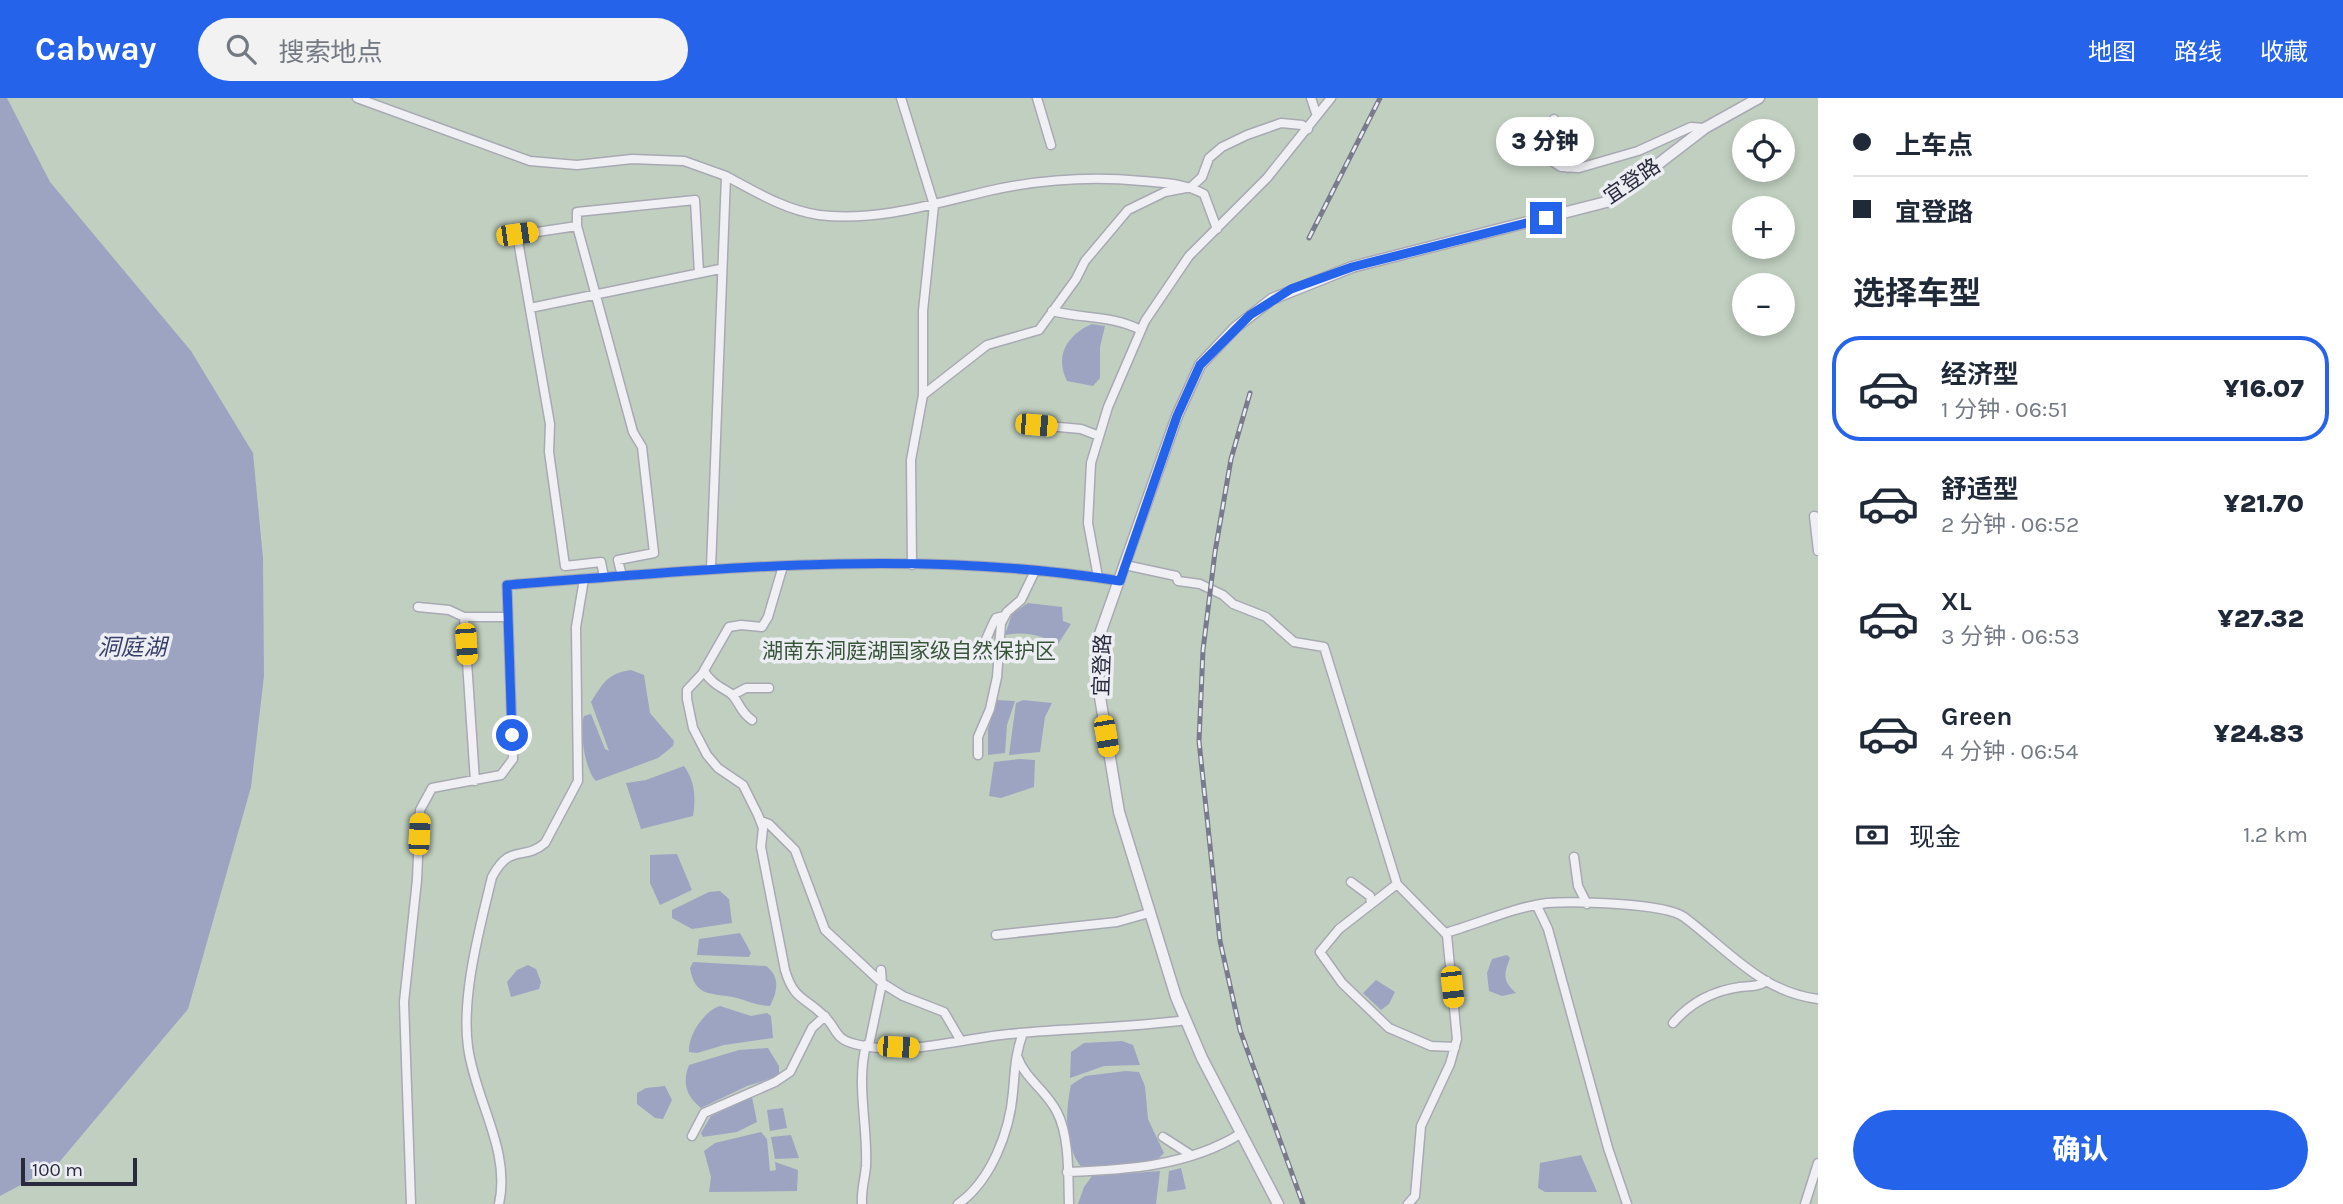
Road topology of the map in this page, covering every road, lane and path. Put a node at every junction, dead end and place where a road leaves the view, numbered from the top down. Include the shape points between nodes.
1 (357, 98) edge
2 (901, 98) edge
3 (1037, 98) edge
4 (1311, 98) edge
5 (1331, 98) edge
6 (1759, 98) edge
7 (1316, 113) dead end
8 (1555, 120) dead end
9 (1705, 128) junction
10 (1308, 129) junction
11 (1515, 133) dead end
12 (1051, 145) dead end
13 (1568, 168) junction
14 (726, 176) junction
15 (1191, 187) junction
16 (934, 205) junction
17 (577, 226) junction
18 (1217, 229) junction
19 (720, 269) junction
20 (699, 273) junction
21 (597, 295) junction
22 (530, 308) junction
23 (1052, 311) junction
24 (1141, 330) junction
25 (923, 395) junction
26 (1036, 425) dead end
27 (1099, 436) junction
28 (1818, 517) edge
29 (1818, 551) edge
30 (618, 561) junction
31 (601, 562) junction
32 (912, 565) junction
33 (1125, 565) junction
34 (783, 566) junction
35 (710, 568) junction
36 (1035, 571) junction
37 (622, 576) junction
38 (604, 577) junction
39 (1098, 577) junction
40 (584, 579) junction
41 (1120, 581) junction
42 (418, 607) dead end
43 (1004, 616) junction
44 (464, 617) junction
45 (508, 617) junction
46 (959, 654) dead end
47 (704, 671) junction
48 (769, 688) dead end
49 (733, 695) junction
50 (752, 720) dead end
51 (978, 755) dead end
52 (475, 781) junction
53 (761, 821) junction
54 (1574, 857) dead end
55 (1351, 881) dead end
56 (1397, 884) junction
57 (1371, 904) junction
58 (1587, 904) junction
59 (1537, 906) junction
60 (1149, 913) junction
61 (1445, 933) junction
62 (996, 935) dead end
63 (881, 970) dead end
64 (1767, 981) junction
65 (883, 983) junction
66 (1818, 999) edge
67 (825, 1016) junction
68 (1186, 1020) junction
69 (1673, 1023) dead end
70 (1023, 1033) junction
71 (961, 1041) junction
72 (867, 1045) junction
73 (1455, 1047) junction
74 (1016, 1053) junction
75 (1240, 1134) junction
76 (692, 1136) dead end
77 (1163, 1137) dead end
78 (1191, 1154) junction
79 (1818, 1163) edge
80 (1067, 1172) junction
81 (411, 1204) edge
82 (499, 1204) edge
83 (862, 1204) edge
84 (958, 1204) edge
85 (1069, 1204) edge
86 (1278, 1204) edge
87 (1408, 1204) edge
88 (1627, 1204) edge
89 (1805, 1204) edge

1 - 14 street via 530,161 577,165 632,159 684,161
2 - 16 street
3 - 12 street
4 - 7 street
5 - 10 street
6 - 9 street, 宜登路
8 - 13 street
9 - 13 street via 1691,127 1607,162
9 - 33 street, 宜登路 via 1610,201 1352,267 1291,289 1261,306 1200,365 1177,416
10 - 15 street via 1281,123 1222,147 1209,158 1202,177
10 - 18 street
11 - 13 street via 1544,158
14 - 16 street via 781,205 818,215
14 - 19 street
15 - 16 street via 1116,178 1052,181
15 - 18 street via 1204,194
15 - 23 street via 1165,192 1128,210 1085,261
16 - 25 street via 923,311
17 - 20 street via 577,212 695,200
17 - 21 street
17 - 22 street via 517,234
18 - 24 street via 1189,257
19 - 20 street
19 - 35 street
20 - 21 street
21 - 22 street
21 - 30 street via 633,432 642,447 654,553
22 - 31 street via 550,424 549,452 565,566
23 - 24 street via 1111,317
23 - 25 street via 1039,330 987,345
24 - 27 street
25 - 32 street via 911,460
26 - 27 street via 1081,429
27 - 39 street via 1091,463 1088,523
28 - 29 street via 1814,516
30 - 31 street
30 - 37 street
31 - 38 street
32 - 34 street
32 - 36 street
33 - 41 street, 宜登路
33 - 56 street via 1200,583 1233,604 1266,617 1294,642 1324,647
34 - 35 street
34 - 47 street via 762,627 729,627
35 - 37 street
36 - 39 street
36 - 43 street via 1021,600
37 - 38 street
38 - 40 street
39 - 41 street
40 - 45 street via 507,585
40 - 82 street via 576,627 578,781 545,843 536,851 507,855 499,863 472,973 467,1043 503,1169
41 - 60 street, 宜登路 via 1100,634 1098,685 1119,812
42 - 44 street via 449,610
43 - 46 street via 996,618 987,643 978,651
43 - 51 street via 997,677 978,737
44 - 45 street
44 - 52 street
45 - 52 street via 513,759 501,775
47 - 49 street via 720,689
47 - 53 street via 687,690 694,728 713,762 743,785
48 - 49 street via 746,688
49 - 50 street via 740,712
52 - 81 street via 432,788 420,810 404,1002
53 - 65 street via 795,850 825,930
53 - 67 street via 761,847 790,986 799,999
54 - 58 street via 1578,886
55 - 57 street via 1370,896
56 - 57 street
56 - 61 street
57 - 73 street via 1339,929 1320,952 1342,983 1389,1028 1431,1046
58 - 59 street
58 - 64 street via 1649,907 1682,915 1738,963
59 - 61 street
59 - 88 street via 1548,929
60 - 62 street via 1117,922
60 - 68 street, 宜登路
61 - 73 street
63 - 65 street
64 - 66 street via 1778,990
64 - 69 street via 1696,1000
65 - 71 street via 944,1012
65 - 72 street
67 - 72 street via 839,1037
67 - 76 street via 812,1028 790,1072 704,1113
68 - 70 street
68 - 75 street, 宜登路
70 - 71 street
70 - 74 street
71 - 72 street via 913,1048
72 - 83 street via 861,1083 866,1168
73 - 87 street via 1421,1126 1415,1196
74 - 80 street via 1023,1074 1040,1086 1059,1114
74 - 84 street via 1004,1135 983,1180
75 - 78 street via 1220,1147
75 - 86 street, 宜登路
77 - 78 street
78 - 80 street via 1124,1170
79 - 89 street
80 - 85 street

